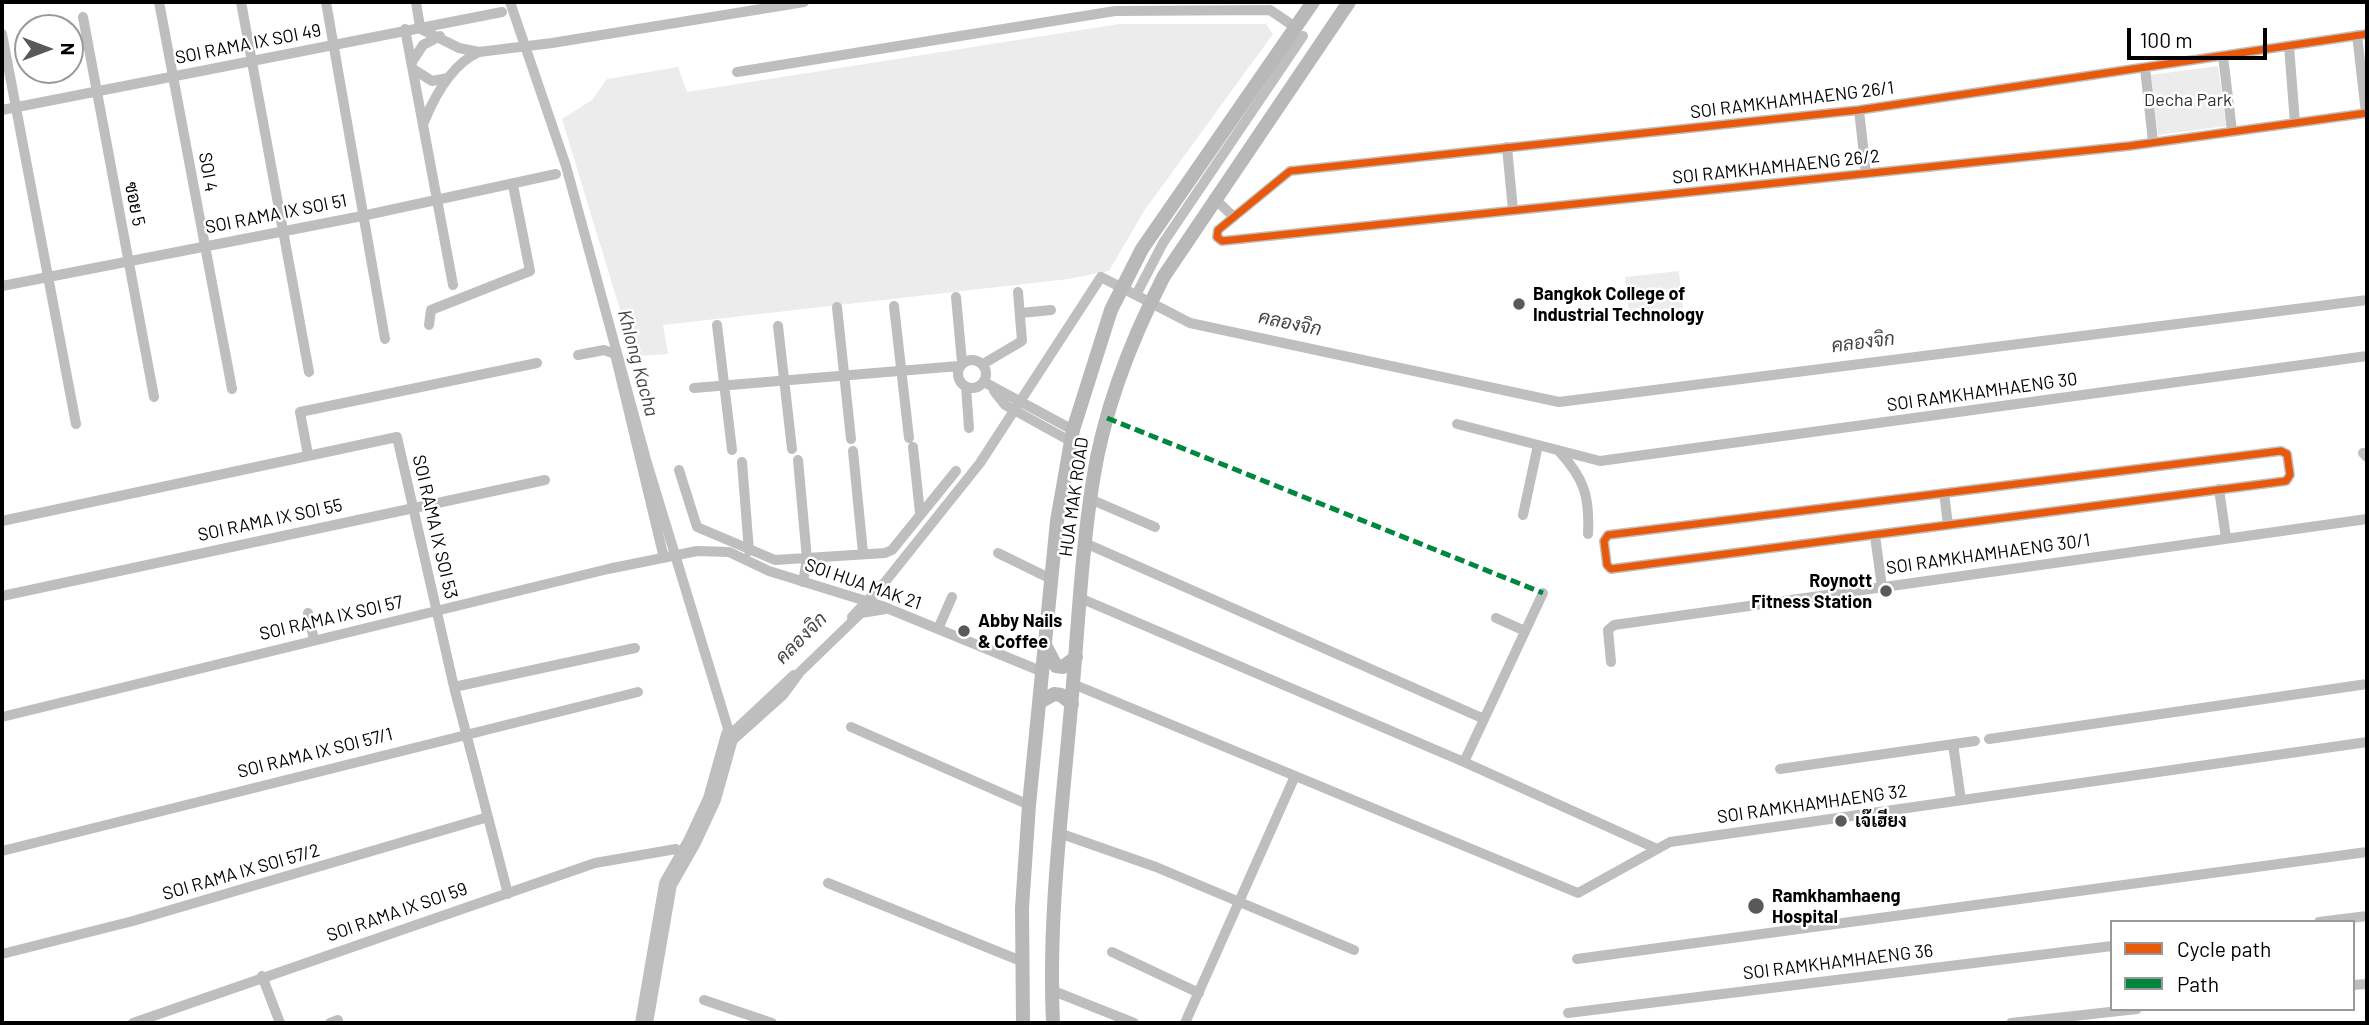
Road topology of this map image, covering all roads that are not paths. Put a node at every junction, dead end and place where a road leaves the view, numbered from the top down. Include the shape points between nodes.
1 (159, 2) edge
2 (241, 2) edge
3 (326, 2) edge
4 (416, 2) edge
5 (804, 2) edge
6 (1313, 2) edge
7 (1349, 2) edge
8 (502, 12) dead end
9 (84, 23) edge
10 (1295, 27) junction
11 (413, 28) junction
12 (2, 34) edge
13 (2362, 35) edge
14 (440, 36) junction
15 (332, 45) junction
16 (2289, 46) junction
17 (479, 52) junction
18 (2223, 56) junction
19 (252, 61) junction
20 (413, 66) junction
21 (2145, 68) junction
22 (737, 72) dead end
23 (174, 76) junction
24 (448, 78) junction
25 (96, 91) junction
26 (16, 107) junction
27 (2, 110) edge
28 (1859, 110) junction
29 (2367, 113) edge
30 (424, 122) junction
31 (2295, 123) junction
32 (2232, 131) junction
33 (2153, 142) junction
34 (1507, 147) junction
35 (1866, 173) junction
36 (556, 174) dead end
37 (513, 185) junction
38 (1214, 198) junction
39 (438, 200) junction
40 (1513, 210) junction
41 (362, 216) junction
42 (1234, 217) junction
43 (283, 231) junction
44 (204, 246) junction
45 (128, 261) junction
46 (49, 277) junction
47 (453, 285) dead end
48 (2, 286) edge
49 (1018, 292) dead end
50 (956, 297) dead end
51 (894, 306) dead end
52 (837, 307) dead end
53 (1051, 310) dead end
54 (1021, 313) junction
55 (429, 325) dead end
56 (718, 325) dead end
57 (778, 326) dead end
58 (384, 339) dead end
59 (578, 355) dead end
60 (2367, 356) edge
61 (537, 363) dead end
62 (961, 364) junction
63 (983, 364) junction
64 (902, 370) junction
65 (309, 372) dead end
66 (844, 375) junction
67 (785, 379) junction
68 (988, 385) junction
69 (724, 386) junction
70 (966, 387) junction
71 (694, 388) dead end
72 (232, 389) dead end
73 (154, 397) dead end
74 (76, 424) dead end
75 (1457, 424) dead end
76 (969, 428) dead end
77 (1071, 436) junction
78 (851, 439) dead end
79 (1538, 445) junction
80 (792, 449) dead end
81 (732, 450) dead end
82 (1558, 450) junction
83 (853, 452) dead end
84 (308, 455) junction
85 (798, 460) dead end
86 (741, 462) dead end
87 (680, 470) dead end
88 (956, 471) dead end
89 (545, 480) dead end
90 (2219, 489) junction
91 (1944, 493) junction
92 (1090, 499) junction
93 (410, 507) junction
94 (920, 513) junction
95 (1523, 515) dead end
96 (2367, 519) edge
97 (2, 521) edge
98 (1948, 525) junction
99 (1155, 527) dead end
100 (1588, 534) dead end
101 (1875, 537) junction
102 (2226, 538) junction
103 (1086, 542) junction
104 (749, 551) junction
105 (998, 553) dead end
106 (863, 554) junction
107 (666, 558) junction
108 (807, 559) junction
109 (1051, 579) junction
110 (803, 582) junction
111 (1882, 587) junction
112 (1543, 593) dead end
113 (2, 596) edge
114 (952, 597) dead end
115 (1080, 598) junction
116 (885, 607) junction
117 (436, 611) junction
118 (308, 613) dead end
119 (1496, 618) dead end
120 (938, 629) junction
121 (1525, 631) junction
122 (314, 640) junction
123 (1046, 647) junction
124 (635, 648) dead end
125 (1076, 657) junction
126 (1611, 662) dead end
127 (1043, 672) junction
128 (1073, 684) junction
129 (2367, 684) edge
130 (454, 687) junction
131 (638, 692) dead end
132 (1040, 702) junction
133 (1072, 704) junction
134 (2, 717) edge
135 (1482, 718) junction
136 (852, 727) dead end
137 (466, 733) junction
138 (735, 738) dead end
139 (1989, 739) dead end
140 (1975, 741) dead end
141 (2367, 742) edge
142 (1954, 744) junction
143 (1464, 762) junction
144 (1780, 769) dead end
145 (1294, 776) junction
146 (1961, 800) junction
147 (1030, 805) junction
148 (488, 817) junction
149 (1059, 833) junction
150 (1655, 848) junction
151 (676, 849) dead end
152 (2, 850) edge
153 (2367, 852) edge
154 (828, 883) dead end
155 (508, 894) junction
156 (1239, 902) junction
157 (2367, 916) edge
158 (2335, 920) edge
159 (2110, 946) edge
160 (1354, 950) dead end
161 (1112, 953) dead end
162 (2, 954) edge
163 (1577, 959) dead end
164 (1021, 961) junction
165 (262, 976) junction
166 (1051, 990) junction
167 (1199, 993) junction
168 (704, 1000) dead end
169 (2119, 1011) edge
170 (1568, 1013) dead end
171 (132, 1023) edge
172 (280, 1023) edge
173 (772, 1023) edge
174 (1023, 1023) edge
175 (1053, 1023) edge
176 (1134, 1023) edge
177 (1185, 1023) edge
178 (2011, 1023) edge

1 - 23 street, SOI 4
2 - 19 street
3 - 15 street
4 - 11 street
5 - 17 street
6 - 10 main road, HUA MAK ROAD
7 - 38 main road, HUA MAK ROAD
8 - 11 street, SOI RAMA IX SOI 49
9 - 25 street, ซอย 5
10 - 22 street via 1270,10 1115,11
10 - 77 main road, HUA MAK ROAD via 1163,214 1111,310
11 - 14 street
11 - 15 street, SOI RAMA IX SOI 49
11 - 20 street
12 - 26 street
13 - 16 street, SOI RAMKHAMHAENG 26/1
13 - 29 street
14 - 17 street via 458,48
14 - 20 street via 423,45
15 - 19 street, SOI RAMA IX SOI 49
15 - 41 street
16 - 18 street, SOI RAMKHAMHAENG 26/1
16 - 31 street
17 - 24 street
18 - 21 street, SOI RAMKHAMHAENG 26/1
18 - 32 street
19 - 23 street, SOI RAMA IX SOI 49
19 - 43 street
20 - 24 street via 432,80
20 - 30 street
21 - 28 street, SOI RAMKHAMHAENG 26/1
21 - 33 street
23 - 25 street, SOI RAMA IX SOI 49
23 - 44 street, SOI 4
24 - 30 street
25 - 26 street, SOI RAMA IX SOI 49
25 - 45 street, ซอย 5
26 - 27 street, SOI RAMA IX SOI 49
26 - 46 street
28 - 34 street, SOI RAMKHAMHAENG 26/1
28 - 35 street
29 - 31 street, SOI RAMKHAMHAENG 26/2
30 - 39 street
31 - 32 street, SOI RAMKHAMHAENG 26/2
32 - 33 street, SOI RAMKHAMHAENG 26/2
33 - 35 street, SOI RAMKHAMHAENG 26/2
34 - 40 street
34 - 42 street, SOI RAMKHAMHAENG 26/1 via 1290,171
35 - 40 street, SOI RAMKHAMHAENG 26/2
36 - 37 street, SOI RAMA IX SOI 51
37 - 39 street, SOI RAMA IX SOI 51
37 - 55 street via 530,271 431,310
38 - 42 street
38 - 92 main road, HUA MAK ROAD via 1140,323 1107,418
39 - 41 street, SOI RAMA IX SOI 51
39 - 47 street
40 - 42 street, SOI RAMKHAMHAENG 26/2 via 1218,240 1218,230
41 - 43 street, SOI RAMA IX SOI 51
41 - 58 street
43 - 44 street, SOI RAMA IX SOI 51
43 - 65 street
44 - 45 street, SOI RAMA IX SOI 51
44 - 72 street, SOI 4
45 - 46 street, SOI RAMA IX SOI 51
45 - 73 street, ซอย 5
46 - 48 street, SOI RAMA IX SOI 51
46 - 74 street
49 - 54 street
50 - 62 street
51 - 64 street
52 - 66 street
53 - 54 street
54 - 63 street via 1022,341
56 - 69 street
57 - 67 street
59 - 107 street via 604,350 615,354
60 - 82 street, SOI RAMKHAMHAENG 30 via 1601,461
61 - 84 street via 300,412
62 - 63 street via 975,359
62 - 64 street
62 - 70 street via 957,375
63 - 68 street
64 - 66 street
64 - 94 street
66 - 67 street
66 - 78 street
67 - 69 street
67 - 80 street
68 - 70 street
68 - 77 street
69 - 71 street
69 - 81 street
70 - 76 street
75 - 79 street
77 - 109 main road, HUA MAK ROAD
79 - 82 street
79 - 95 street
82 - 100 street via 1575,469 1590,505
83 - 106 street
84 - 93 street, SOI RAMA IX SOI 53 via 397,437
84 - 97 street, SOI RAMA IX SOI 53
85 - 108 street
86 - 104 street
87 - 104 street via 698,527
88 - 94 street
89 - 93 street, SOI RAMA IX SOI 55
90 - 91 street via 2289,479 2287,454 2281,451
90 - 98 street
90 - 102 street
91 - 98 street
91 - 101 street via 1608,535 1604,541 1611,569
92 - 99 street
92 - 103 main road, HUA MAK ROAD
93 - 113 street, SOI RAMA IX SOI 55
93 - 117 street, SOI RAMA IX SOI 53
94 - 106 street via 892,550
96 - 102 street, SOI RAMKHAMHAENG 30/1
98 - 101 street
101 - 111 street
102 - 111 street, SOI RAMKHAMHAENG 30/1
103 - 115 main road, HUA MAK ROAD
103 - 135 street
104 - 108 street via 775,561
105 - 109 street
106 - 108 street
107 - 110 street, SOI HUA MAK 21 via 697,551 729,552
107 - 117 street, SOI RAMA IX SOI 57
108 - 110 street
109 - 123 main road, HUA MAK ROAD
110 - 116 street, SOI HUA MAK 21
111 - 126 street, SOI RAMKHAMHAENG 30/1 via 1614,625 1608,630
112 - 121 street
114 - 120 street
115 - 125 main road, HUA MAK ROAD
115 - 143 street
116 - 120 street, SOI HUA MAK 21
116 - 138 street via 861,613
117 - 122 street, SOI RAMA IX SOI 57
117 - 130 street, SOI RAMA IX SOI 53
118 - 122 street
119 - 121 street
120 - 127 street, SOI HUA MAK 21
121 - 135 street
122 - 134 street, SOI RAMA IX SOI 57
123 - 125 main road via 1056,666 1063,667
123 - 127 main road, HUA MAK ROAD
124 - 130 street
125 - 128 main road, HUA MAK ROAD
127 - 132 main road, HUA MAK ROAD
128 - 133 main road, HUA MAK ROAD
128 - 145 street
129 - 139 street
130 - 137 street, SOI RAMA IX SOI 53
131 - 137 street, SOI RAMA IX SOI 57/1
132 - 133 main road via 1054,694
132 - 147 main road, HUA MAK ROAD
133 - 149 main road, HUA MAK ROAD
135 - 143 street
136 - 147 street
137 - 148 street, SOI RAMA IX SOI 53
137 - 152 street, SOI RAMA IX SOI 57/1
140 - 142 street
141 - 146 street, SOI RAMKHAMHAENG 32
142 - 144 street
142 - 146 street
143 - 150 street
145 - 150 street, SOI RAMKHAMHAENG 32 via 1578,893
145 - 156 street
146 - 150 street, SOI RAMKHAMHAENG 32 via 1670,842
147 - 164 main road, HUA MAK ROAD
148 - 155 street, SOI RAMA IX SOI 53
148 - 162 street, SOI RAMA IX SOI 57/2
149 - 156 street
149 - 166 main road, HUA MAK ROAD
151 - 155 street, SOI RAMA IX SOI 59 via 594,863
153 - 163 street
154 - 164 street
155 - 165 street, SOI RAMA IX SOI 59
156 - 160 street
156 - 167 street
157 - 158 street
159 - 170 street, SOI RAMKHAMHAENG 36
161 - 167 street
164 - 174 main road, HUA MAK ROAD
165 - 171 street, SOI RAMA IX SOI 59
165 - 172 street
166 - 175 main road, HUA MAK ROAD
166 - 176 street
167 - 177 street
168 - 173 street
169 - 178 street

